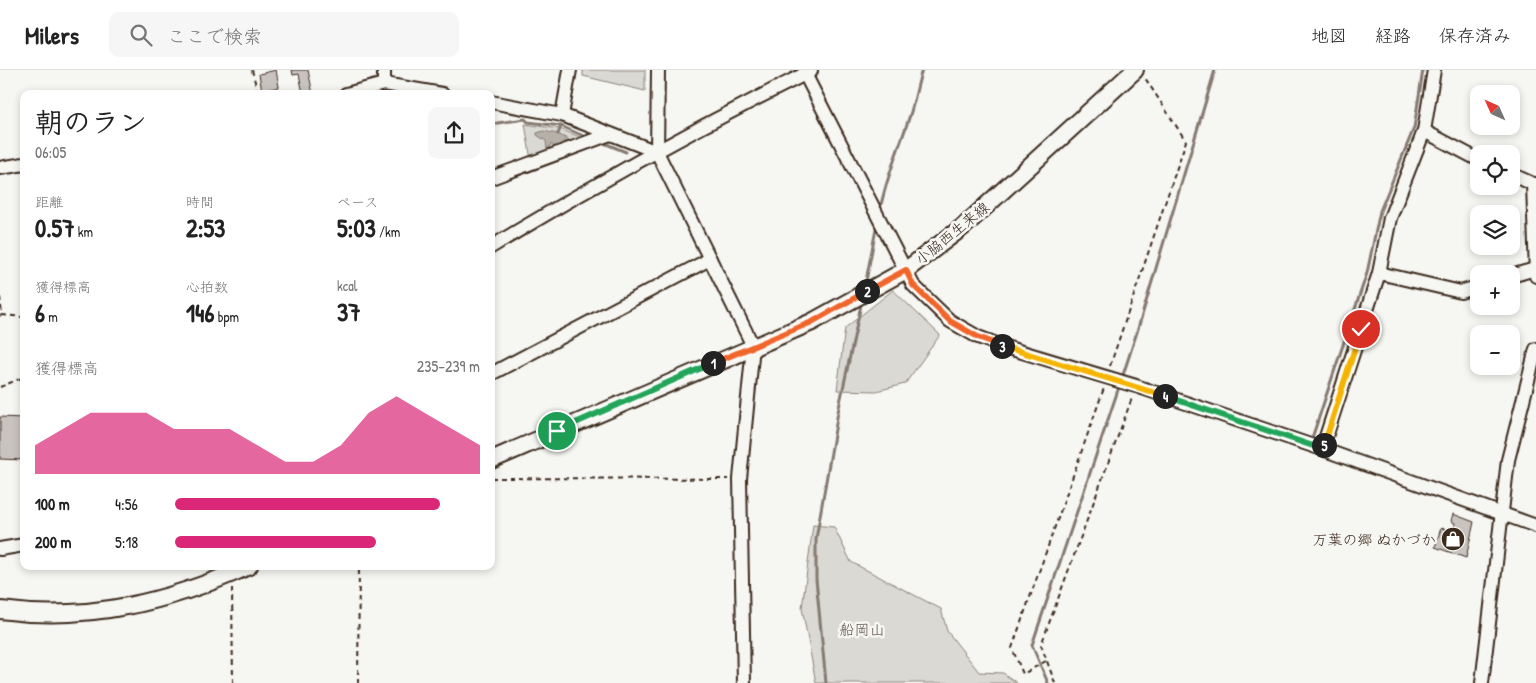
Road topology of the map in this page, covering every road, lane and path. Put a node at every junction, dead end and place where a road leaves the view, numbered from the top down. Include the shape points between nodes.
1 (252, 70) edge
2 (384, 70) edge
3 (570, 70) edge
4 (658, 70) edge
5 (1434, 70) edge
6 (807, 71) edge
7 (1138, 72) edge
8 (384, 84) junction
9 (257, 90) edge
10 (361, 90) edge
11 (419, 90) edge
12 (495, 103) edge
13 (562, 115) junction
14 (1424, 131) junction
15 (610, 134) junction
16 (656, 152) junction
17 (1470, 155) edge
18 (20, 165) edge
19 (0, 168) edge
20 (495, 177) edge
21 (1520, 178) edge
22 (1535, 184) edge
23 (495, 245) edge
24 (710, 260) junction
25 (906, 270) junction
26 (1536, 273) edge
27 (1379, 274) junction
28 (1520, 275) edge
29 (1470, 289) edge
30 (0, 297) edge
31 (1, 315) edge
32 (20, 317) edge
33 (753, 346) junction
34 (1536, 349) edge
35 (495, 372) edge
36 (1108, 373) junction
37 (20, 379) edge
38 (1136, 386) junction
39 (0, 387) edge
40 (1322, 449) junction
41 (495, 458) edge
42 (495, 478) edge
43 (740, 479) junction
44 (1501, 515) junction
45 (1536, 526) edge
46 (20, 546) edge
47 (0, 549) edge
48 (240, 570) edge
49 (359, 570) edge
50 (232, 574) junction
51 (0, 610) edge
52 (1046, 661) junction
53 (233, 683) edge
54 (358, 683) edge
55 (744, 683) edge
56 (1055, 683) edge
57 (1482, 683) edge

1 - 9 path
2 - 8 street
3 - 13 street
4 - 16 street
5 - 14 street
6 - 16 street
6 - 25 street
7 - 25 main road, 小脇西生来線 via 964,226
7 - 36 path via 1186,141
8 - 10 street
8 - 11 street
12 - 13 street
13 - 15 street
14 - 17 street
14 - 27 street via 1390,218
15 - 16 street
15 - 20 street
16 - 23 street
16 - 24 street
18 - 19 street
21 - 22 street
22 - 26 street
24 - 33 street
24 - 35 street
25 - 33 main road, 小脇西生来線 via 812,322
25 - 36 street via 913,285 950,321 978,337
26 - 28 street
27 - 29 street via 1461,292
27 - 40 street
30 - 31 path
31 - 32 path
33 - 41 main road, 小脇西生来線
33 - 43 street
34 - 44 street via 1508,460
36 - 38 street
36 - 52 path via 1012,648 1022,674
37 - 39 path
38 - 40 street
38 - 52 path via 1040,646
40 - 44 street
42 - 43 path
43 - 55 street
44 - 45 street
44 - 57 street
46 - 47 street
48 - 50 main road
49 - 54 path
50 - 51 main road via 171,596 108,610 69,613
50 - 53 path
52 - 56 path

